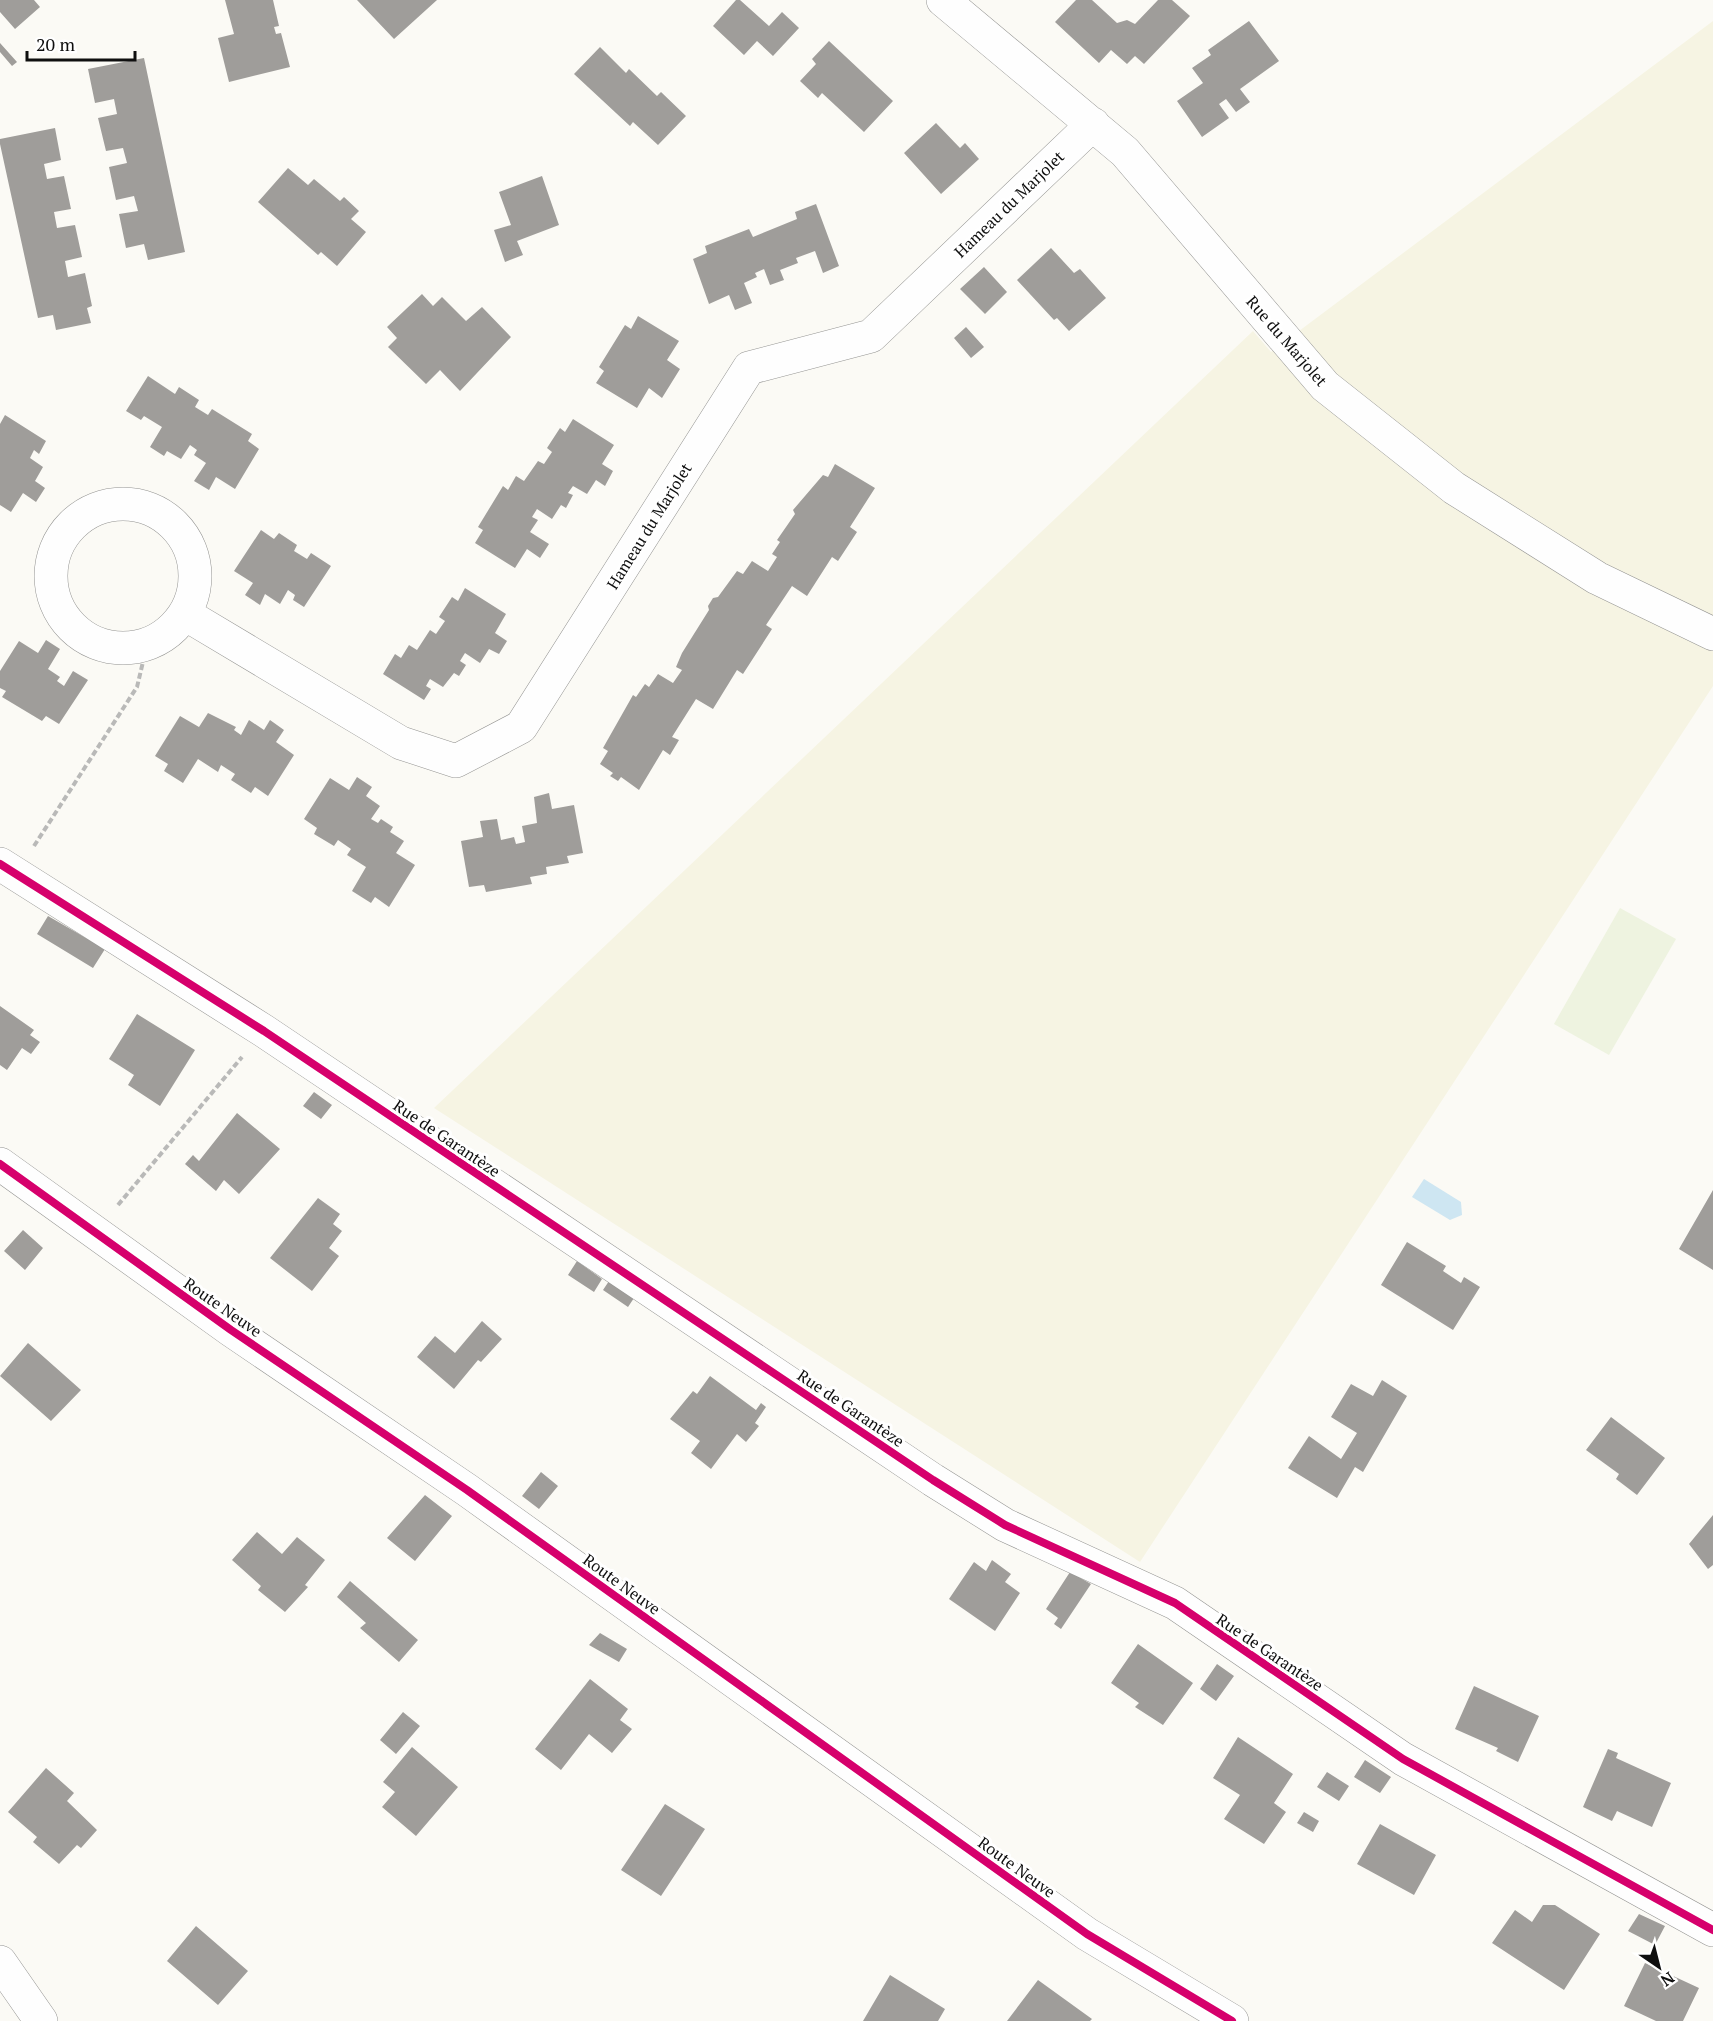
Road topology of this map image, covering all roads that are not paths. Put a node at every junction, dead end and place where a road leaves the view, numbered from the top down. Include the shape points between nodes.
1 (944, 0) edge
2 (1093, 124) junction
3 (185, 614) junction
4 (1713, 634) edge
5 (8, 868) edge
6 (0, 1164) edge
7 (1713, 1930) edge
8 (0, 1962) edge
9 (41, 2021) edge
10 (1232, 2021) edge

1 - 2 street, Rue du Marjolet
2 - 3 street, Hameau du Marjolet via 871,336 749,368 521,727 456,761 401,743
2 - 4 street, Rue du Marjolet via 1125,152 1325,386 1454,488 1597,578
3 - 3 street via 195,590 195,564 187,539 170,520 148,507 122,503 96,508 77,519 62,536 53,556 55,600 65,619 81,635 100,645 147,645 169,632
5 - 7 street, Rue de Garantèze via 264,1031 933,1480 996,1519 1175,1603 1403,1758
6 - 10 street, Route Neuve via 231,1330 467,1490 1087,1934
8 - 9 street

